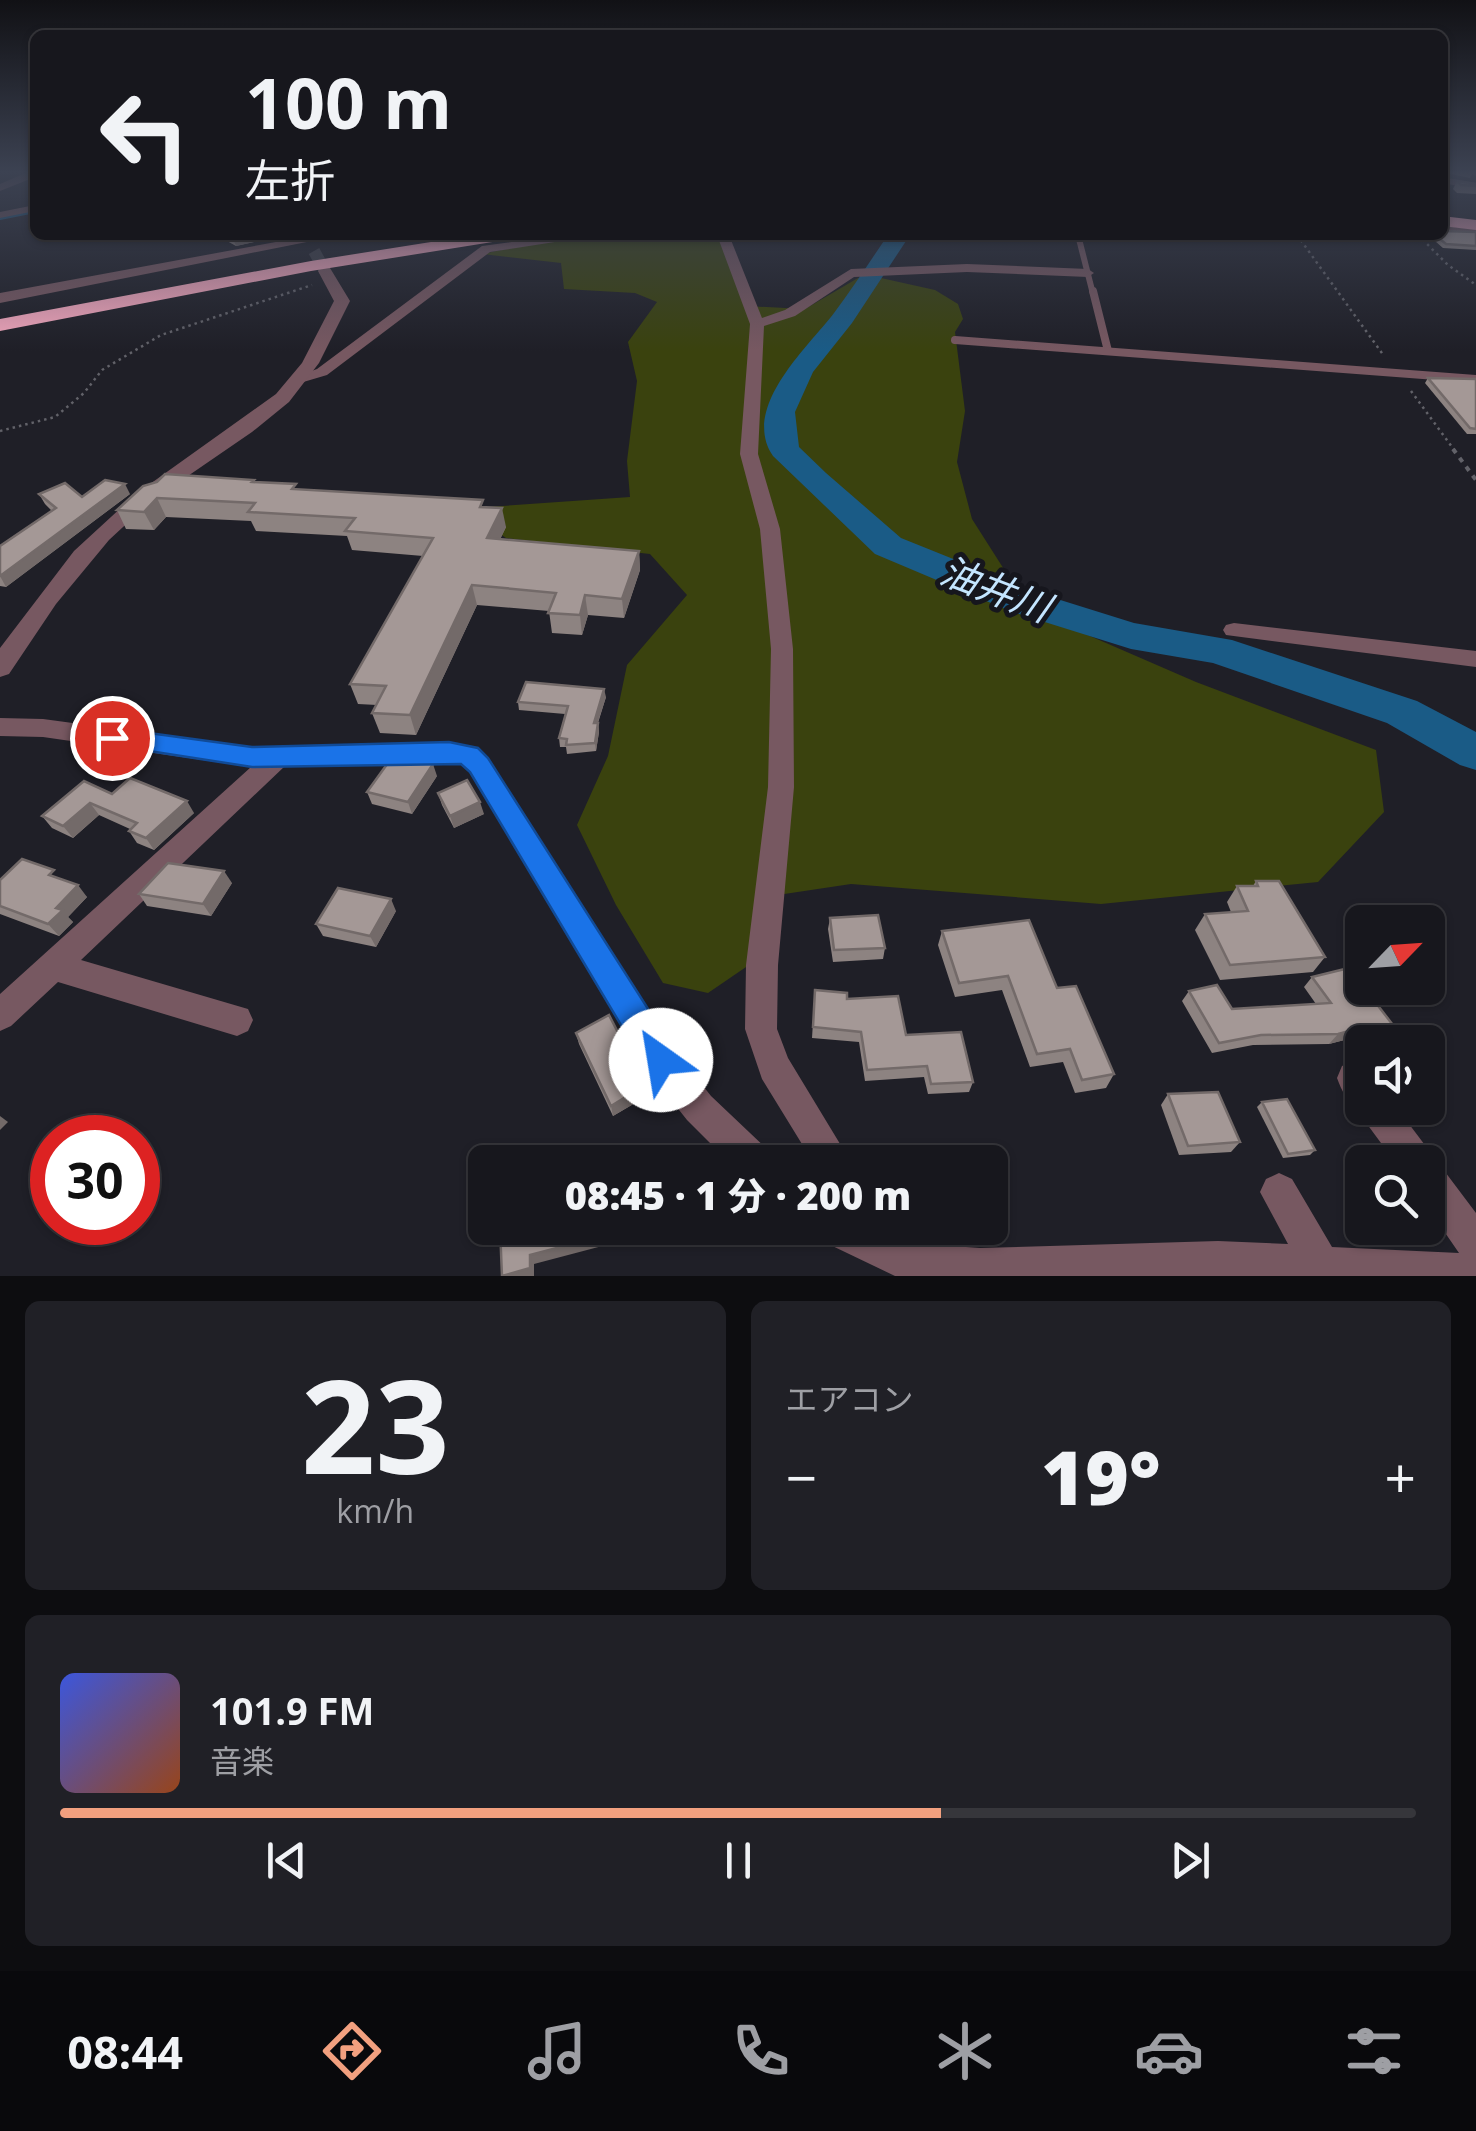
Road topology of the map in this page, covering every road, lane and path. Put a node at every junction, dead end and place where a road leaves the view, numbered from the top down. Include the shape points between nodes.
1 (422, 240) edge
2 (474, 240) edge
3 (555, 240) edge
4 (725, 240) edge
5 (1079, 240) edge
6 (1423, 240) edge
7 (309, 243) edge
8 (1088, 273) junction
9 (327, 275) joint
10 (1476, 285) edge
11 (0, 298) edge
12 (0, 316) edge
13 (757, 324) junction
14 (0, 325) edge
15 (955, 340) dead end
16 (1108, 351) junction
17 (300, 378) junction
18 (1476, 379) edge
19 (0, 431) edge
20 (163, 484) junction
21 (199, 486) edge
22 (1234, 630) dead end
23 (1476, 659) edge
24 (0, 668) edge
25 (0, 727) edge
26 (277, 758) junction
27 (52, 966) junction
28 (0, 1015) edge
29 (236, 1020) dead end
30 (1389, 1125) edge
31 (737, 1145) edge
32 (822, 1145) edge
33 (1404, 1145) edge
34 (1278, 1192) dead end
35 (1445, 1201) edge
36 (887, 1245) edge
37 (1476, 1245) edge
38 (1323, 1268) junction
39 (1476, 1274) edge

1 - 12 highway
2 - 14 highway
3 - 17 street via 486,249 322,372
4 - 13 street
5 - 8 lane
6 - 10 path
7 - 11 street
8 - 13 street via 967,268 848,274 790,313
8 - 16 lane
9 - 17 street via 342,301
9 - 19 path via 161,335 102,370 55,417
13 - 32 street via 749,454 770,529 784,712 761,1030 774,1067
15 - 16 lane
16 - 18 lane
17 - 20 street
20 - 21 street
20 - 24 street via 95,541 40,604
22 - 23 street
25 - 26 street
26 - 27 street
26 - 31 street via 468,755 661,1060
27 - 28 street
27 - 29 street
30 - 33 street
34 - 38 street
35 - 37 street
36 - 38 street via 908,1262 980,1268 1218,1260
38 - 39 street

